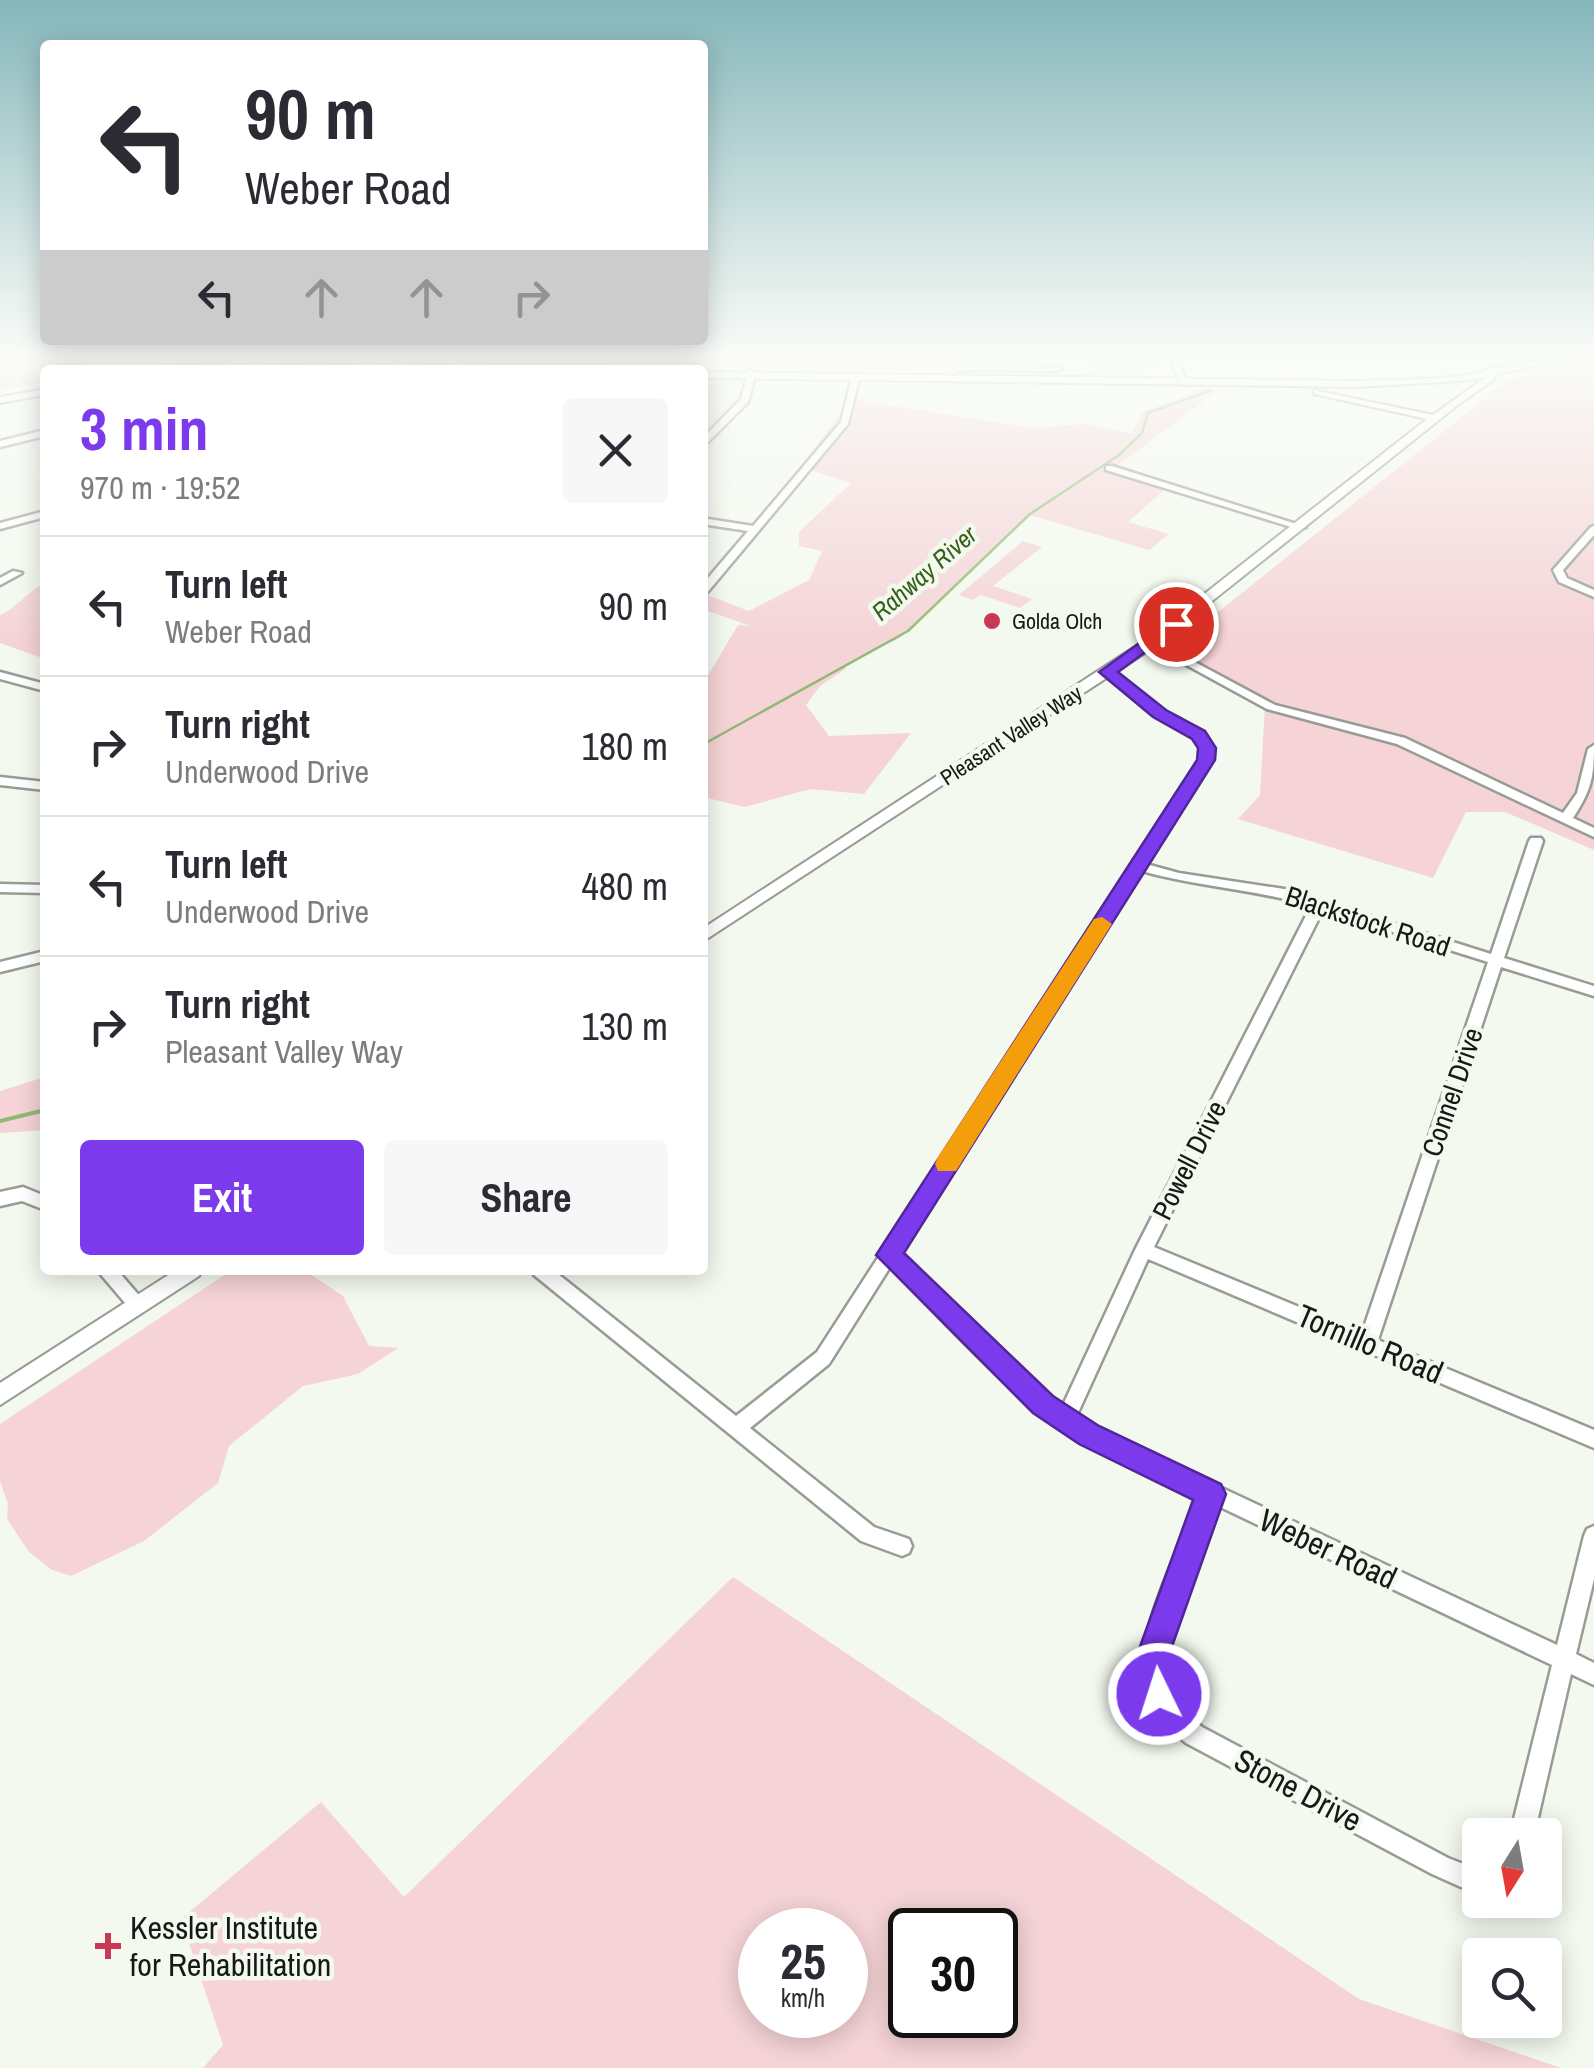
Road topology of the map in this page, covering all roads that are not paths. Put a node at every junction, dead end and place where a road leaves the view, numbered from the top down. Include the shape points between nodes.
1 (817, 455) edge
2 (1390, 455) edge
3 (1110, 468) dead end
4 (40, 515) edge
5 (708, 521) edge
6 (0, 526) edge
7 (1300, 527) junction
8 (754, 529) junction
9 (1594, 529) edge
10 (17, 573) dead end
11 (0, 582) edge
12 (708, 585) edge
13 (1594, 594) edge
14 (1152, 642) junction
15 (1107, 672) junction
16 (0, 675) edge
17 (40, 687) edge
18 (1594, 750) edge
19 (0, 781) edge
20 (40, 785) edge
21 (1567, 818) junction
22 (1594, 833) edge
23 (1536, 841) dead end
24 (1139, 866) junction
25 (0, 888) edge
26 (40, 890) edge
27 (1318, 904) junction
28 (708, 933) edge
29 (40, 957) edge
30 (1496, 962) junction
31 (0, 967) edge
32 (1594, 991) edge
33 (0, 1198) edge
34 (40, 1201) edge
35 (1144, 1250) junction
36 (889, 1255) junction
37 (111, 1275) edge
38 (184, 1275) edge
39 (546, 1275) edge
40 (138, 1305) junction
41 (1368, 1342) junction
42 (0, 1395) edge
43 (1065, 1420) junction
44 (738, 1426) junction
45 (1594, 1440) edge
46 (1211, 1494) junction
47 (1594, 1536) edge
48 (902, 1546) dead end
49 (1563, 1660) junction
50 (1594, 1674) edge
51 (1526, 1818) edge
52 (1462, 1875) edge

1 - 8 street
2 - 7 main road, Pleasant Valley Way
3 - 7 street
4 - 6 street
5 - 8 street
7 - 14 main road, Pleasant Valley Way
8 - 12 street
9 - 13 street via 1558,570 1562,580
10 - 11 street
14 - 15 main road, Pleasant Valley Way
14 - 21 street via 1272,707 1401,742
15 - 24 street via 1207,748 1206,760
15 - 28 main road, Pleasant Valley Way
16 - 17 street
18 - 21 street via 1583,793
19 - 20 street
21 - 22 street
23 - 30 street, Connel Drive
24 - 27 street, Blackstock Road
24 - 36 street
25 - 26 street
27 - 30 street, Blackstock Road
27 - 35 street, Powell Drive
29 - 31 street
30 - 32 street, Blackstock Road
30 - 41 street, Connel Drive
33 - 34 street via 23,1194
35 - 41 street, Tornillo Road
35 - 43 street, Powell Drive
36 - 43 street, Weber Road
36 - 44 street via 822,1358
37 - 40 street
38 - 40 main road
39 - 44 street
40 - 42 main road
41 - 45 street, Tornillo Road
43 - 46 street, Weber Road
44 - 48 street via 868,1534
46 - 49 street, Weber Road
46 - 52 street, Stone Drive via 1154,1652 1154,1680 1172,1714 1194,1734
47 - 49 street
49 - 50 street, Weber Road
49 - 51 street

